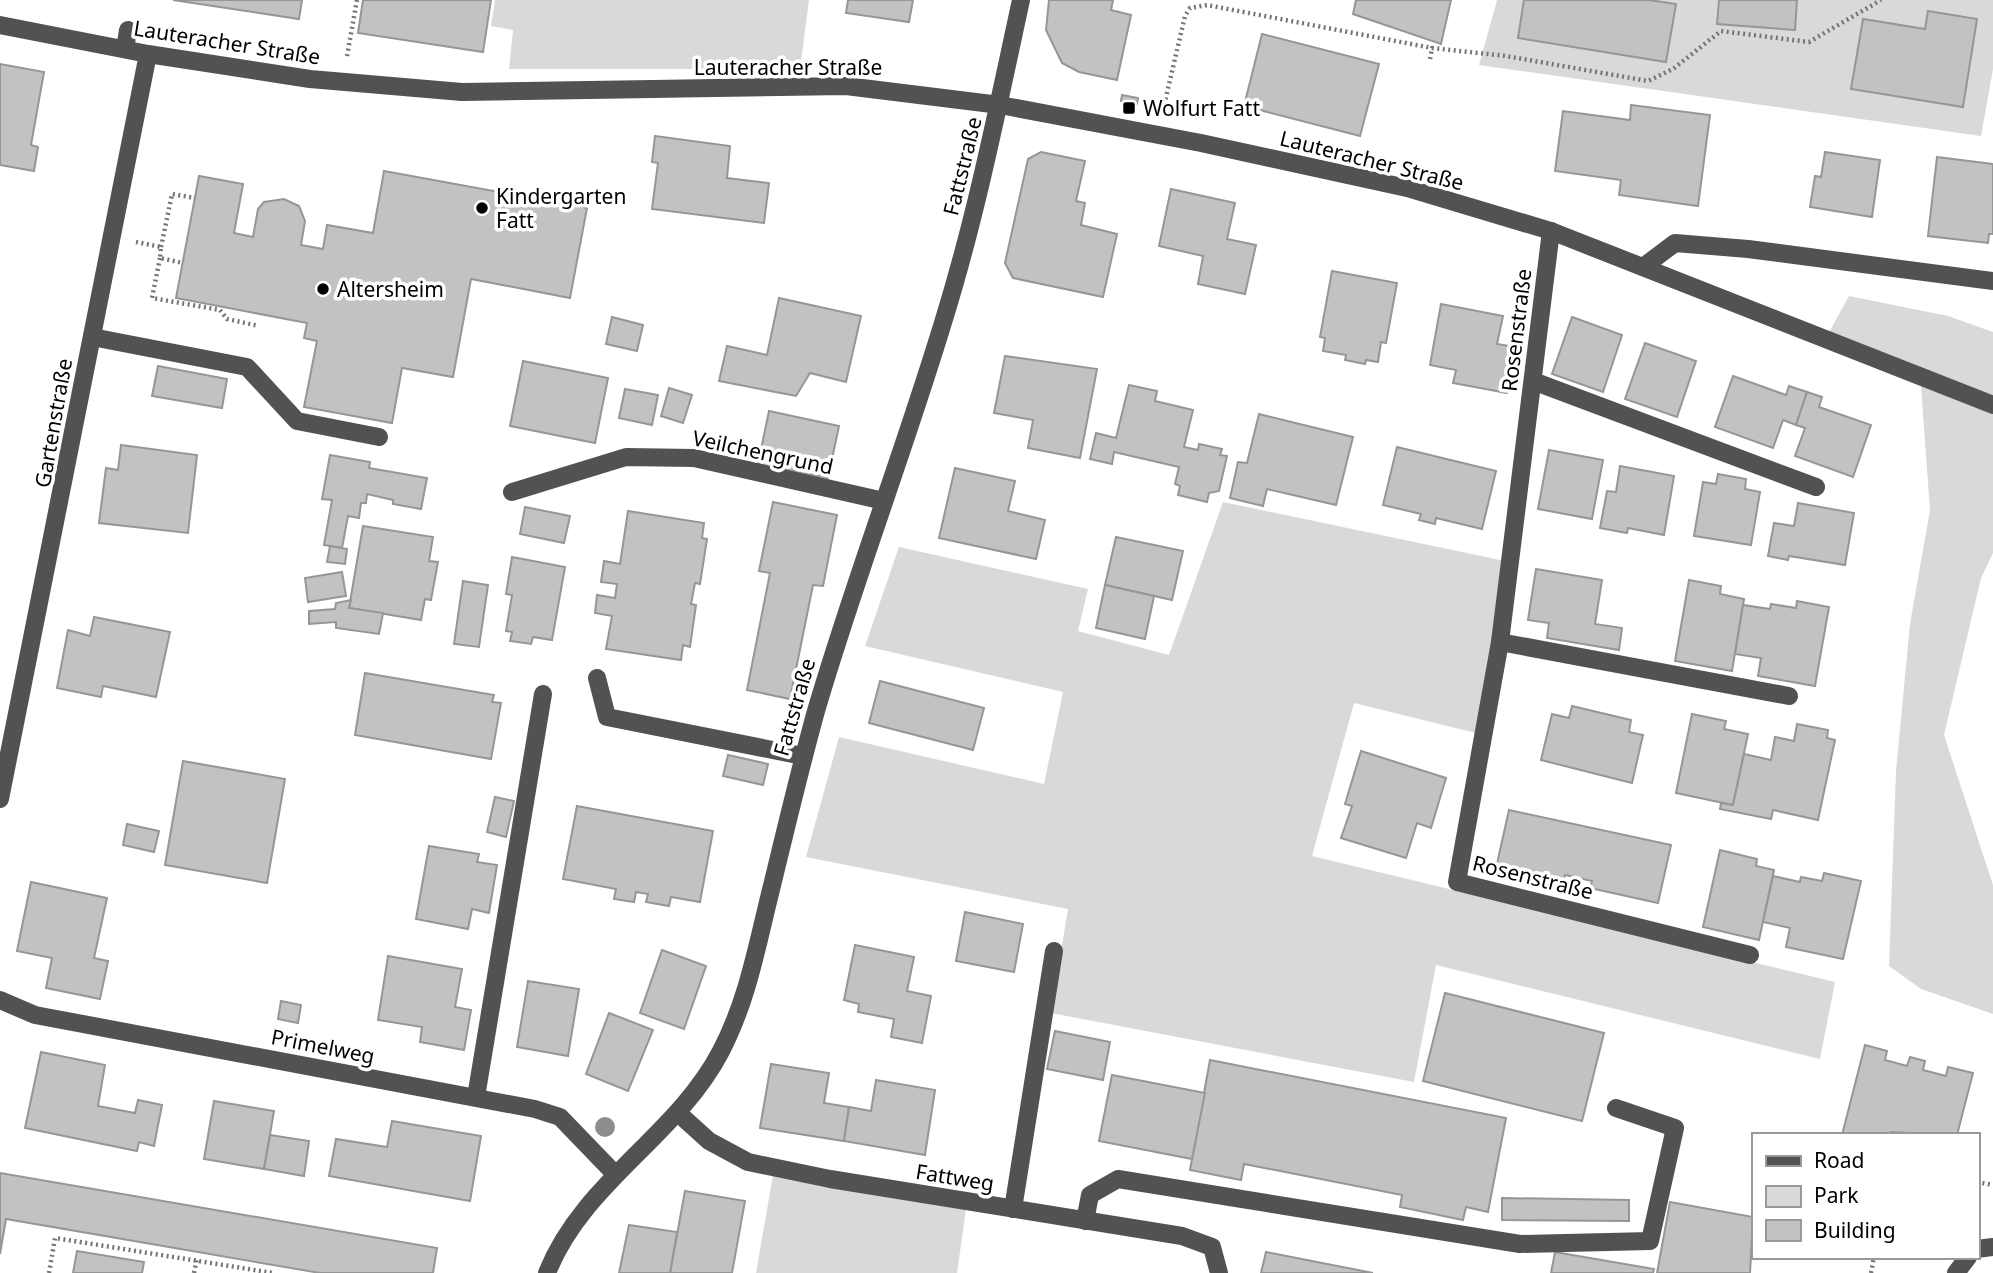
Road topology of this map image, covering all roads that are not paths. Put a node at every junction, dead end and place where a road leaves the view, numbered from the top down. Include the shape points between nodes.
1 (1021, 0) edge
2 (0, 25) edge
3 (128, 30) dead end
4 (125, 49) junction
5 (148, 54) junction
6 (999, 105) junction
7 (1552, 231) junction
8 (1643, 267) junction
9 (1993, 281) edge
10 (92, 337) junction
11 (1533, 381) junction
12 (1993, 405) edge
13 (379, 437) dead end
14 (1816, 487) dead end
15 (512, 492) dead end
16 (884, 501) junction
17 (1500, 642) junction
18 (597, 678) dead end
19 (543, 694) dead end
20 (1789, 696) dead end
21 (803, 756) junction
22 (0, 799) edge
23 (1054, 951) dead end
24 (1751, 955) dead end
25 (0, 1000) edge
26 (475, 1097) junction
27 (1616, 1108) dead end
28 (678, 1113) junction
29 (615, 1174) junction
30 (1013, 1209) junction
31 (1085, 1221) junction
32 (1966, 1259) edge
33 (547, 1273) edge
34 (1219, 1273) edge
35 (1955, 1273) edge

1 - 6 street, Fattstraße
2 - 4 street, Lauteracher Straße
3 - 4 street
4 - 5 street, Lauteracher Straße
5 - 6 street, Lauteracher Straße via 310,79 462,92 846,86
5 - 10 street, Gartenstraße
6 - 7 street, Lauteracher Straße via 1406,188
6 - 16 street, Fattstraße via 950,299
7 - 8 street, Lauteracher Straße
7 - 11 street, Rosenstraße
8 - 9 street via 1675,243
8 - 12 street, Lauteracher Straße
10 - 13 street via 193,364 247,367 297,421
10 - 22 street, Gartenstraße
11 - 14 street
11 - 17 street, Rosenstraße
15 - 16 street, Veilchengrund via 626,457 694,458
16 - 21 street, Fattstraße
17 - 20 street
17 - 24 street, Rosenstraße via 1457,882
18 - 21 street via 607,718
19 - 26 street
21 - 28 street, Fattstraße via 746,994 721,1052
23 - 30 street
25 - 26 street, Primelweg via 36,1015
26 - 29 street, Primelweg via 560,1117
27 - 31 street via 1675,1128 1650,1241 1520,1244 1118,1179 1090,1195
28 - 29 street, Fattstraße
28 - 30 street, Fattweg via 709,1141 748,1163
29 - 33 street, Fattstraße via 580,1216
30 - 31 street, Fattweg
31 - 34 street, Fattweg via 1182,1236 1212,1247
32 - 35 street

